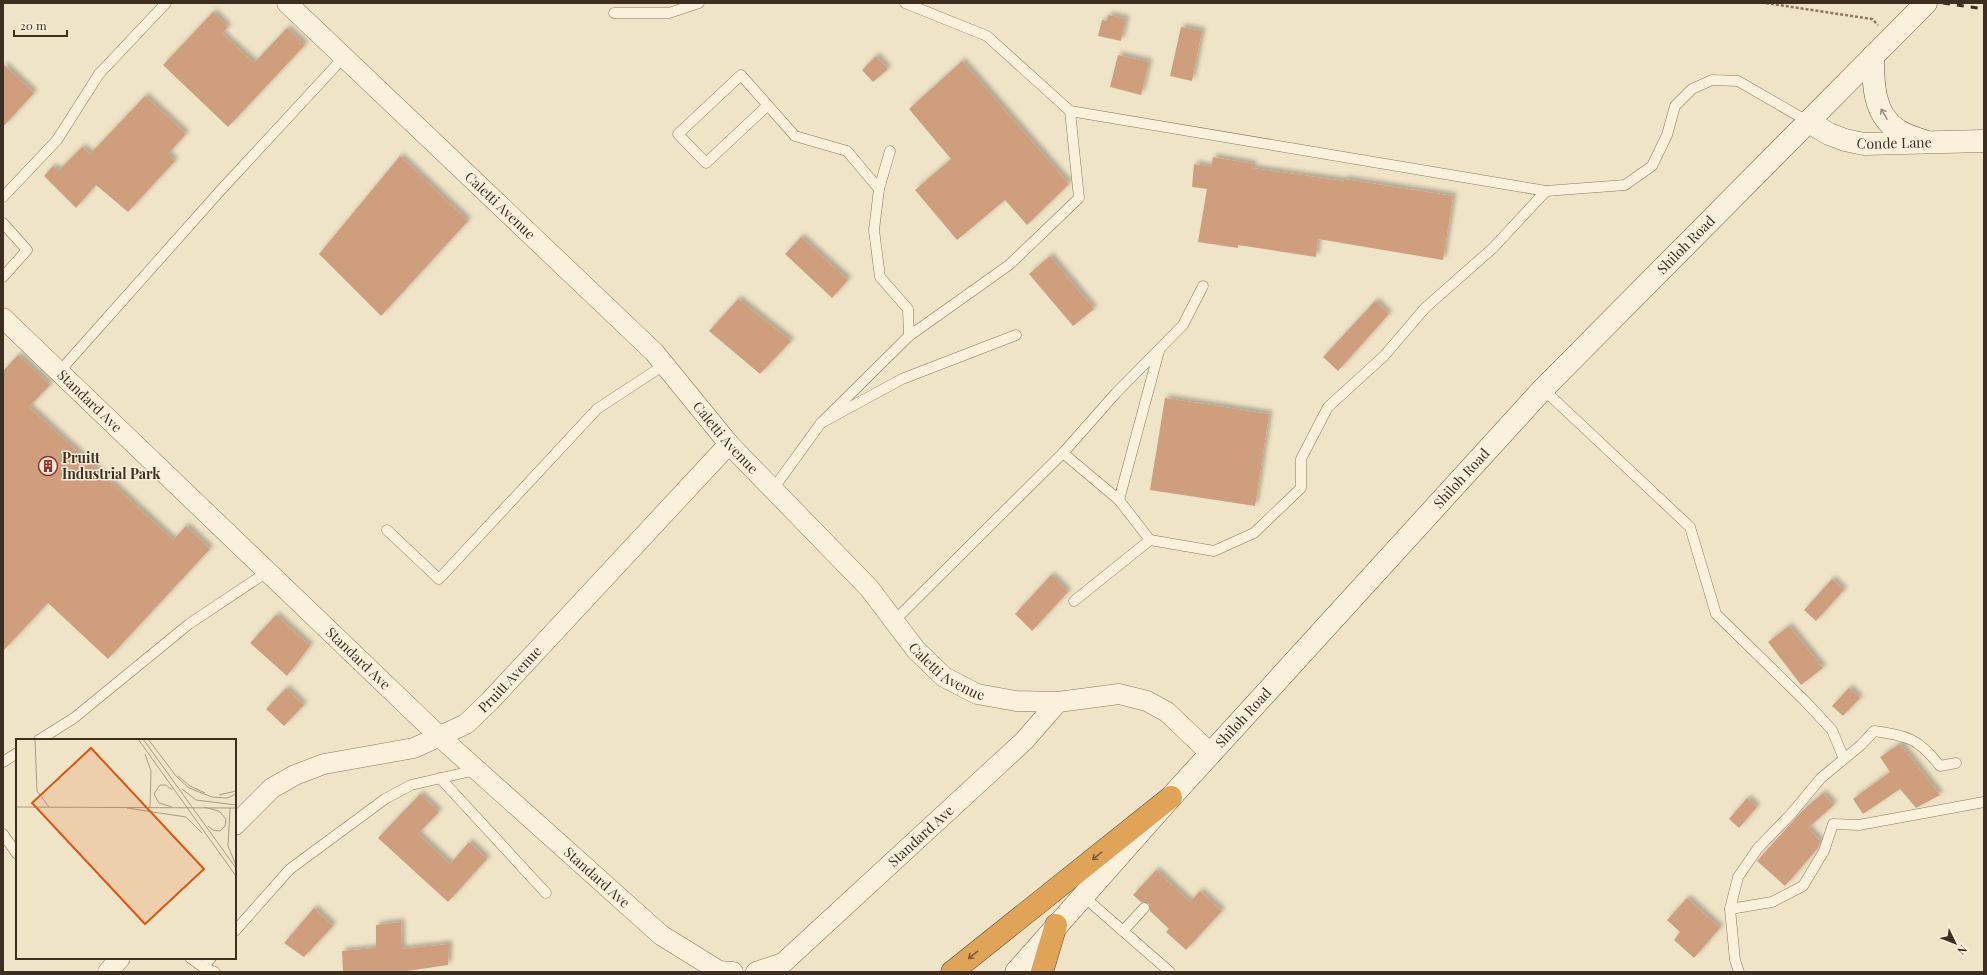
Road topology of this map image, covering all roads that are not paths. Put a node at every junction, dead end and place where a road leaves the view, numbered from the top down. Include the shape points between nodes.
1 (166, 3) edge
2 (287, 3) edge
3 (699, 3) edge
4 (905, 3) edge
5 (1926, 3) edge
6 (614, 14) dead end
7 (1873, 56) junction
8 (344, 57) junction
9 (767, 106) junction
10 (1070, 111) junction
11 (1810, 122) junction
12 (1984, 141) edge
13 (1927, 142) junction
14 (890, 151) dead end
15 (879, 189) junction
16 (1546, 191) junction
17 (3, 197) edge
18 (3, 223) edge
19 (3, 277) edge
20 (1203, 286) dead end
21 (3, 318) edge
22 (909, 336) junction
23 (1016, 336) dead end
24 (1159, 349) junction
25 (664, 365) junction
26 (59, 372) junction
27 (1543, 389) junction
28 (821, 423) junction
29 (729, 444) junction
30 (1063, 453) junction
31 (773, 489) junction
32 (1119, 500) junction
33 (387, 530) dead end
34 (1150, 540) junction
35 (267, 572) junction
36 (1074, 600) dead end
37 (894, 621) junction
38 (1058, 702) junction
39 (440, 737) junction
40 (41, 739) edge
41 (1211, 754) junction
42 (16, 755) edge
43 (1844, 759) junction
44 (3, 762) edge
45 (1956, 763) dead end
46 (476, 770) junction
47 (440, 778) junction
48 (1171, 797) junction
49 (1984, 802) edge
50 (236, 824) edge
51 (3, 834) edge
52 (16, 853) edge
53 (546, 893) dead end
54 (1083, 896) junction
55 (1144, 908) dead end
56 (1730, 908) junction
57 (1056, 925) junction
58 (236, 930) edge
59 (1123, 931) junction
60 (119, 959) edge
61 (191, 959) edge
62 (210, 959) edge
63 (203, 967) junction
64 (108, 972) edge
65 (215, 972) edge
66 (733, 972) edge
67 (756, 972) edge
68 (952, 972) edge
69 (1016, 972) edge
70 (1042, 972) edge
71 (1170, 972) edge
72 (1739, 972) edge

1 - 17 lane via 99,74 57,140
2 - 8 street, Caletti Avenue
3 - 6 lane via 669,13
4 - 10 lane via 987,36
5 - 7 main road, Shiloh Road
7 - 11 main road, Shiloh Road
13 -> 7 main road via 1898,130 1885,117 1875,94
8 - 25 street, Caletti Avenue via 654,352
8 - 26 lane via 220,190
9 - 9 lane via 706,163 678,134 741,75
9 - 15 lane via 795,136 847,150
10 - 16 lane
10 - 22 lane via 1079,198 1009,265
11 - 13 main road, Conde Lane via 1829,134 1864,144
11 - 16 lane via 1738,81 1712,80 1692,89 1675,106 1667,135 1652,166 1625,185
11 - 27 main road, Shiloh Road
12 - 13 main road, Conde Lane
14 - 15 lane
15 - 22 lane via 874,230 880,277 908,308
16 - 34 lane via 1493,248 1425,308 1384,356 1328,407 1301,459 1301,488 1254,533 1214,551
18 - 19 lane via 27,250
20 - 24 lane via 1183,325
21 - 26 street, Standard Ave
22 - 28 lane
23 - 28 lane via 902,379
24 - 30 lane
24 - 32 lane
25 - 29 street, Caletti Avenue
25 - 33 lane via 597,409 439,579
26 - 35 street, Standard Ave
27 - 41 main road, Shiloh Road
27 - 43 lane via 1690,527 1716,614 1832,730
28 - 31 lane
29 - 31 street, Caletti Avenue
29 - 39 street, Pruitt Avenue via 490,701 466,724
30 - 32 lane
30 - 37 lane
31 - 37 street, Caletti Avenue via 869,588
32 - 34 lane
34 - 36 lane
35 - 39 street, Standard Ave
35 - 40 lane via 189,624 74,718
37 - 38 street, Caletti Avenue via 916,650 944,677 977,694 1016,701
38 - 41 street, Caletti Avenue via 1119,694 1147,701 1167,712
38 - 67 street, Standard Ave via 1024,741 782,963
39 - 46 street, Standard Ave
39 - 50 street, Pruitt Avenue via 414,748 324,764 295,775 272,788
41 - 48 main road, Shiloh Road
42 - 44 lane
43 - 45 lane via 1874,731 1904,736 1927,749 1940,766
43 - 56 lane via 1821,778 1758,848 1738,877
46 - 47 lane
46 - 66 street, Standard Ave via 660,935 719,971
47 - 53 lane
47 - 58 lane via 411,784 385,799 290,869
48 - 54 main road, Shiloh Road
48 -> 68 highway
49 - 56 lane via 1859,825 1833,824 1824,850 1803,886 1772,902
51 - 52 lane
54 - 57 main road, Shiloh Road
54 - 59 lane
55 - 59 lane
56 - 72 lane via 1735,960
57 - 69 main road, Shiloh Road
57 - 70 highway
59 - 71 lane
60 - 64 street
61 - 63 lane
62 - 63 lane
63 - 65 lane

